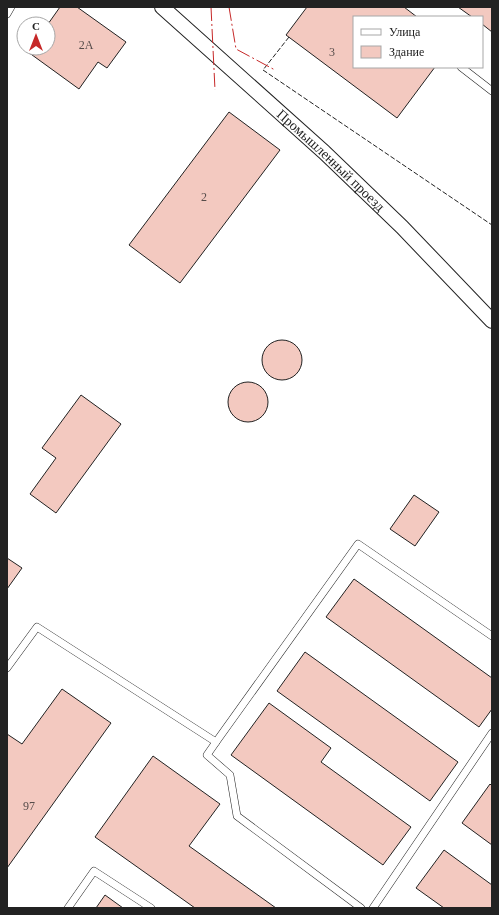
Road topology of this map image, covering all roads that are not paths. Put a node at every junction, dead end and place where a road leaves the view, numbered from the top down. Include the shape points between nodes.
1 (12, 7) edge
2 (162, 7) edge
3 (7, 14) edge
4 (462, 68) edge
5 (492, 92) edge
6 (492, 321) edge
7 (492, 636) edge
8 (7, 668) edge
9 (492, 733) edge
10 (216, 742) junction
11 (68, 908) edge
12 (151, 908) edge
13 (361, 908) edge
14 (373, 908) edge

1 - 3 lane
2 - 6 street, Промышленный проезд via 324,152 402,227
4 - 5 lane
7 - 10 lane via 358,544
8 - 10 lane via 37,627
9 - 14 lane
10 - 13 lane via 207,755 230,775 238,816
11 - 12 lane via 94,871

